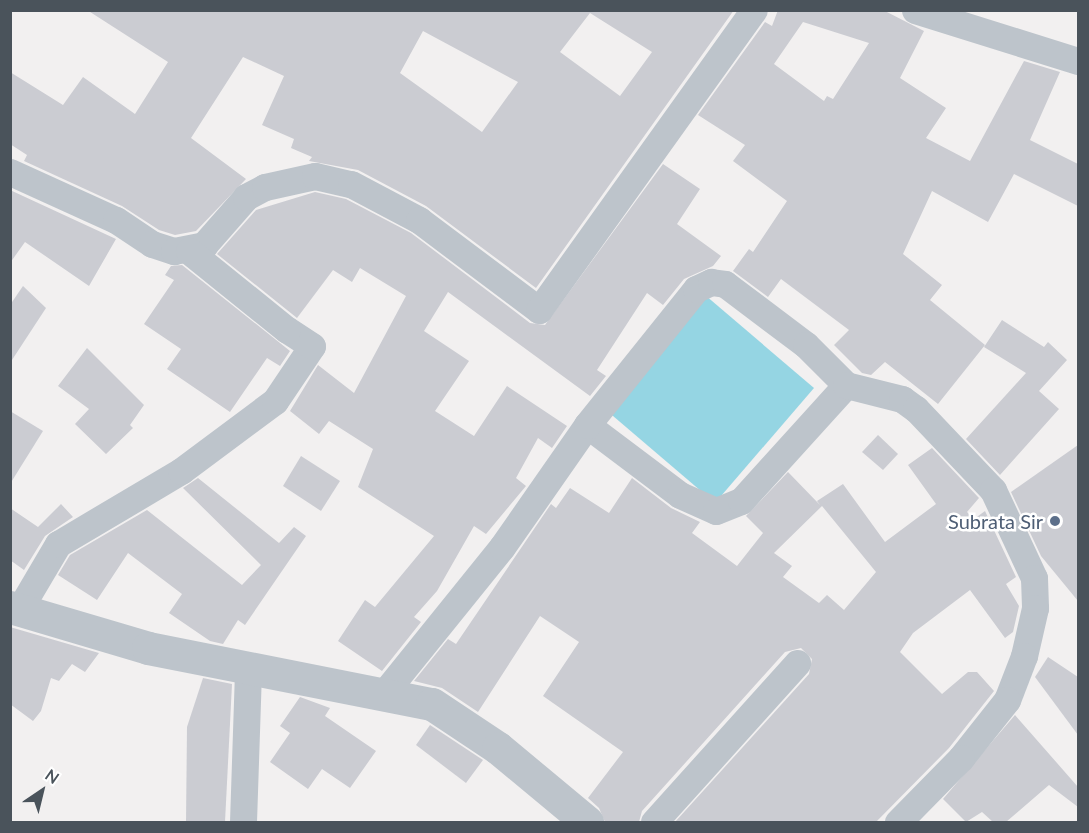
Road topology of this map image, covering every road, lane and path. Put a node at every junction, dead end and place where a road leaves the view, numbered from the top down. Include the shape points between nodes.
1 (754, 10) edge
2 (915, 10) edge
3 (1078, 61) edge
4 (10, 172) edge
5 (189, 251) junction
6 (846, 385) junction
7 (587, 425) junction
8 (15, 608) edge
9 (797, 663) dead end
10 (248, 669) junction
11 (385, 692) junction
12 (908, 819) edge
13 (243, 822) edge
14 (588, 822) edge
15 (654, 822) edge

1 - 5 street via 539,310 419,220 373,193 315,176 287,180 246,197 204,245
2 - 3 street
4 - 5 street via 116,220 152,244
5 - 8 street via 286,330 312,346 275,401 181,471 58,544
6 - 7 street via 741,501 716,511 680,495
6 - 7 street via 806,345 725,284 711,282 696,289
6 - 12 street via 902,399 969,462 1008,514 1034,578 1029,637 1007,700
7 - 11 street via 502,547
8 - 10 street via 148,648
9 - 15 street
10 - 11 street
10 - 13 street
11 - 14 street via 432,704

